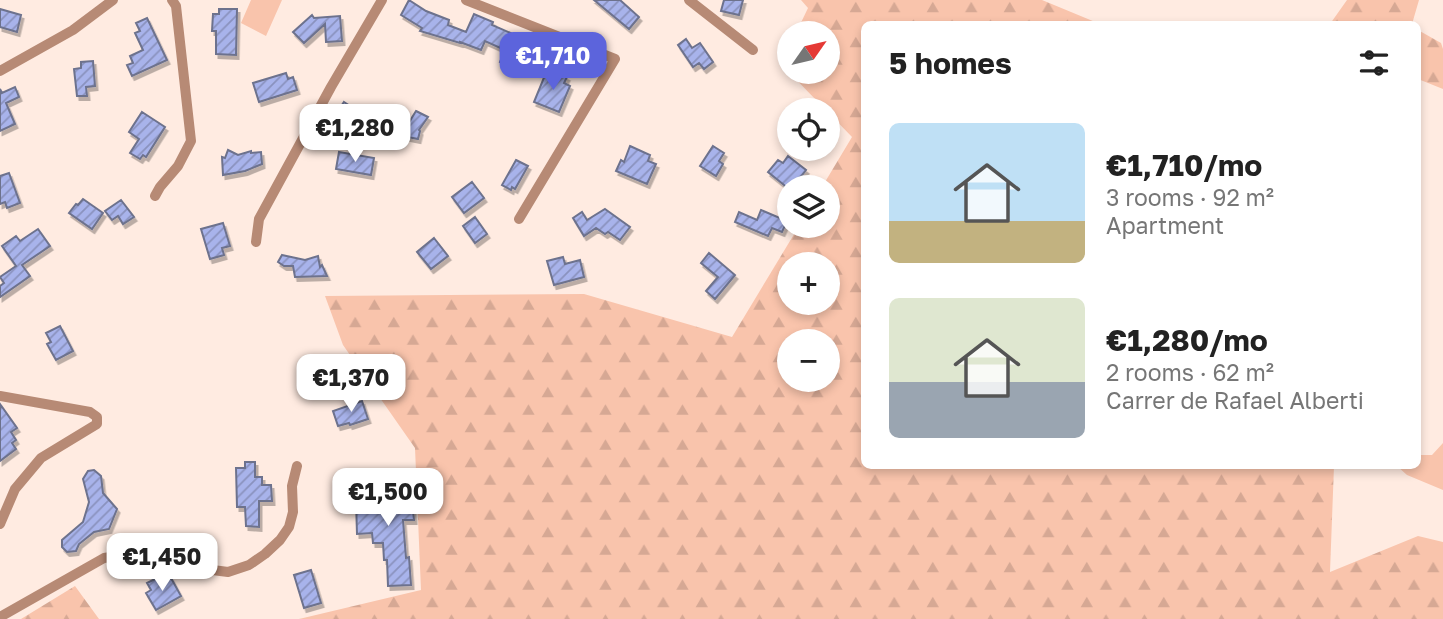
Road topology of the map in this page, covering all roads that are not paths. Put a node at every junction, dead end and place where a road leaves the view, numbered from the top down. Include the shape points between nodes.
1 (113, 0) edge
2 (172, 0) edge
3 (382, 0) edge
4 (467, 0) edge
5 (689, 0) edge
6 (753, 50) dead end
7 (0, 71) edge
8 (155, 196) dead end
9 (519, 219) dead end
10 (256, 242) dead end
11 (0, 396) edge
12 (297, 466) dead end
13 (0, 524) edge
14 (0, 617) edge

1 - 7 street via 73,30
2 - 8 street via 191,141
3 - 10 street via 259,219
4 - 9 street via 615,58
5 - 6 street
11 - 13 street via 97,417 97,424 41,458 15,489
12 - 14 street via 289,527 249,565 228,572 143,552 104,558

